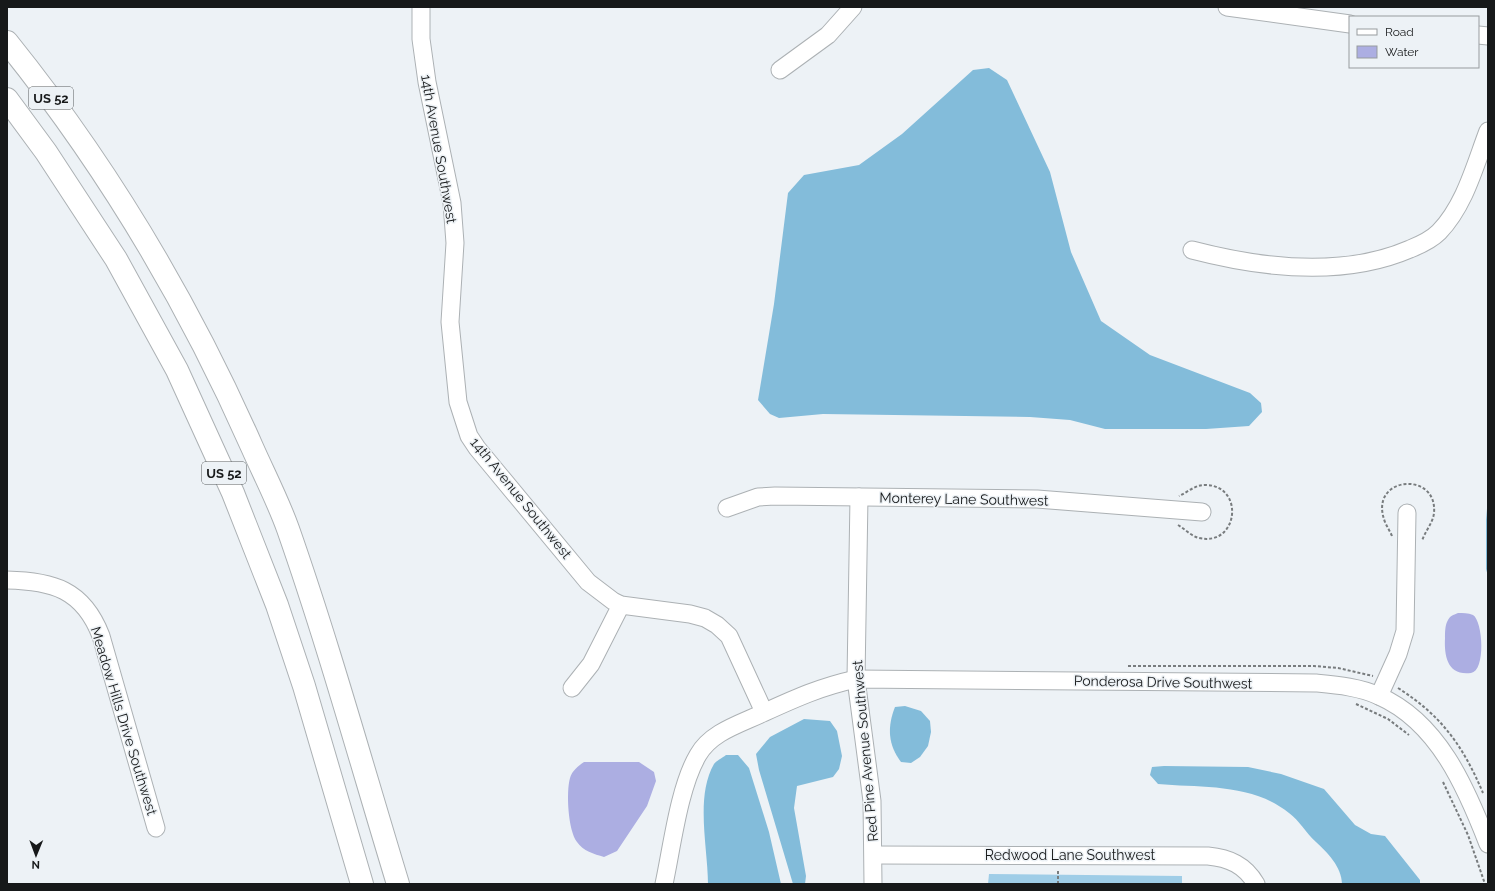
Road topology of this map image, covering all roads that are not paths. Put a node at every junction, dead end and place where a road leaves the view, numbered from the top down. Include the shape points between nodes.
1 (421, 7) edge
2 (853, 7) edge
3 (1227, 7) edge
4 (1349, 24) edge
5 (7, 42) edge
6 (780, 70) dead end
7 (7, 99) edge
8 (1488, 131) edge
9 (1192, 250) dead end
10 (859, 497) junction
11 (727, 508) dead end
12 (1202, 512) dead end
13 (1407, 513) dead end
14 (7, 580) edge
15 (621, 605) junction
16 (856, 679) junction
17 (572, 688) dead end
18 (1379, 696) junction
19 (764, 712) junction
20 (156, 828) dead end
21 (1488, 844) edge
22 (874, 855) junction
23 (362, 884) edge
24 (398, 884) edge
25 (664, 884) edge
26 (873, 884) edge
27 (1256, 884) edge

1 - 15 street, 14th Avenue Southwest via 421,39 427,82 452,203 455,243 450,322 458,402 469,436 588,582
2 - 6 street via 828,36
3 - 4 street
5 - 24 highway, US 52 via 46,90 136,226 182,303 234,405 287,527 329,654
7 - 23 highway, US 52 via 46,152 116,260 177,370 223,472 282,619 307,693
8 - 9 street via 1465,192 1452,215 1438,233 1400,254 1351,265 1312,267 1248,262
10 - 11 street, Monterey Lane Southwest via 758,497
10 - 12 street, Monterey Lane Southwest via 1037,499
10 - 16 street, Red Pine Avenue Southwest
13 - 18 street via 1405,630 1398,654
14 - 20 street, Meadow Hills Drive Southwest via 39,582 60,589 77,600 94,620 101,636
15 - 17 street via 591,664
15 - 19 street, 14th Avenue Southwest via 690,614 706,618 717,625 729,636
16 - 18 street, Ponderosa Drive Southwest via 1316,683 1344,686
16 - 19 street, Ponderosa Drive Southwest via 828,685
16 - 22 street, Red Pine Avenue Southwest via 872,801
18 - 21 street, Ponderosa Drive Southwest via 1422,726 1442,748
19 - 25 street, Ponderosa Drive Southwest via 727,729 715,737 698,755 683,796
22 - 26 street, Red Pine Avenue Southwest
22 - 27 street, Redwood Lane Southwest via 1208,856 1237,864 1246,870

